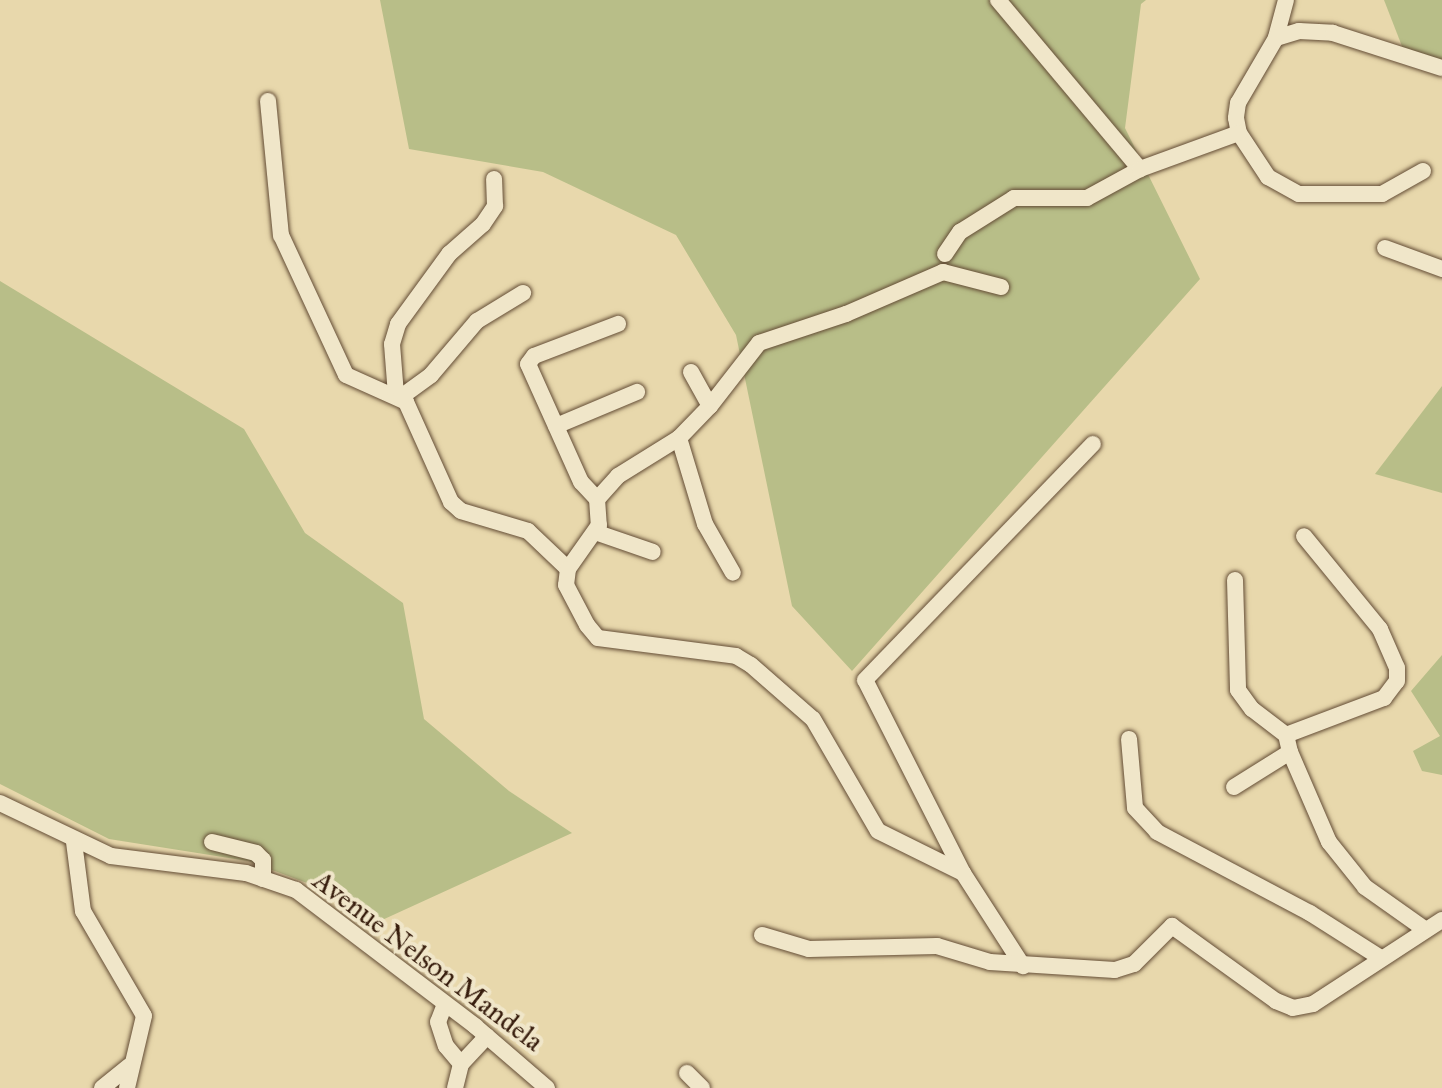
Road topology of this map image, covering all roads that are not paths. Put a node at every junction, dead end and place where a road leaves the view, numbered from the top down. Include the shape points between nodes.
1 (998, 0) edge
2 (1286, 0) edge
3 (1276, 38) junction
4 (1442, 68) edge
5 (268, 101) dead end
6 (1239, 133) junction
7 (1140, 169) junction
8 (1423, 171) dead end
9 (494, 179) dead end
10 (1385, 248) dead end
11 (945, 254) dead end
12 (1442, 269) edge
13 (1001, 287) dead end
14 (523, 293) dead end
15 (618, 324) dead end
16 (691, 372) dead end
17 (637, 392) dead end
18 (399, 396) junction
19 (710, 406) junction
20 (556, 426) junction
21 (679, 438) junction
22 (1093, 444) dead end
23 (597, 499) junction
24 (595, 532) junction
25 (1304, 536) dead end
26 (653, 552) dead end
27 (568, 569) junction
28 (733, 573) dead end
29 (1235, 580) dead end
30 (1129, 739) dead end
31 (1288, 744) junction
32 (1234, 787) dead end
33 (0, 803) edge
34 (74, 842) junction
35 (212, 842) dead end
36 (963, 873) junction
37 (263, 879) junction
38 (1442, 920) edge
39 (1423, 928) junction
40 (762, 935) dead end
41 (1379, 957) junction
42 (1023, 966) junction
43 (445, 1004) junction
44 (487, 1036) junction
45 (461, 1064) junction
46 (129, 1066) junction
47 (687, 1073) dead end
48 (102, 1088) edge
49 (127, 1088) edge
50 (455, 1088) edge
51 (547, 1088) edge
52 (702, 1088) edge

1 - 7 street
2 - 3 street
3 - 4 street via 1299,31 1333,33
3 - 6 street via 1238,103
5 - 18 street via 281,235 346,375
6 - 7 street
6 - 8 street via 1268,177 1299,194 1382,194
7 - 11 street via 1087,198 1014,198 960,232
9 - 18 street via 495,206 449,254 398,324 392,344
10 - 12 street
13 - 19 street via 943,272 846,314 759,343
14 - 18 street via 477,321 431,375
15 - 20 street via 531,358 528,364
16 - 19 street
17 - 20 street
18 - 27 street via 455,507 528,531
19 - 21 street
20 - 23 street via 581,482
21 - 23 street via 618,476
21 - 28 street via 703,519
22 - 36 street via 865,680
23 - 24 street via 601,518
24 - 26 street
24 - 27 street
25 - 31 street via 1380,629 1397,668 1397,681 1384,698
27 - 36 street via 566,585 593,634 736,656 751,665 813,719 878,831
29 - 31 street via 1238,690
30 - 41 street via 1135,808 1157,832 1310,913
31 - 32 street
31 - 39 street via 1329,842 1365,887
33 - 34 street, Avenue Nelson Mandela
34 - 37 street, Avenue Nelson Mandela via 111,856
34 - 46 street via 83,911 144,1016 144,1032
35 - 37 street via 256,853 263,860
36 - 42 street
37 - 43 street, Avenue Nelson Mandela via 296,890 337,918
38 - 39 street
39 - 41 street
40 - 42 street via 809,949 937,946
41 - 42 street via 1313,1004 1293,1008 1172,926 1127,967
43 - 44 street, Avenue Nelson Mandela
43 - 45 street via 438,1022 446,1046
44 - 45 street
44 - 51 street, Avenue Nelson Mandela
45 - 50 street
46 - 48 street
46 - 49 street
47 - 52 street

